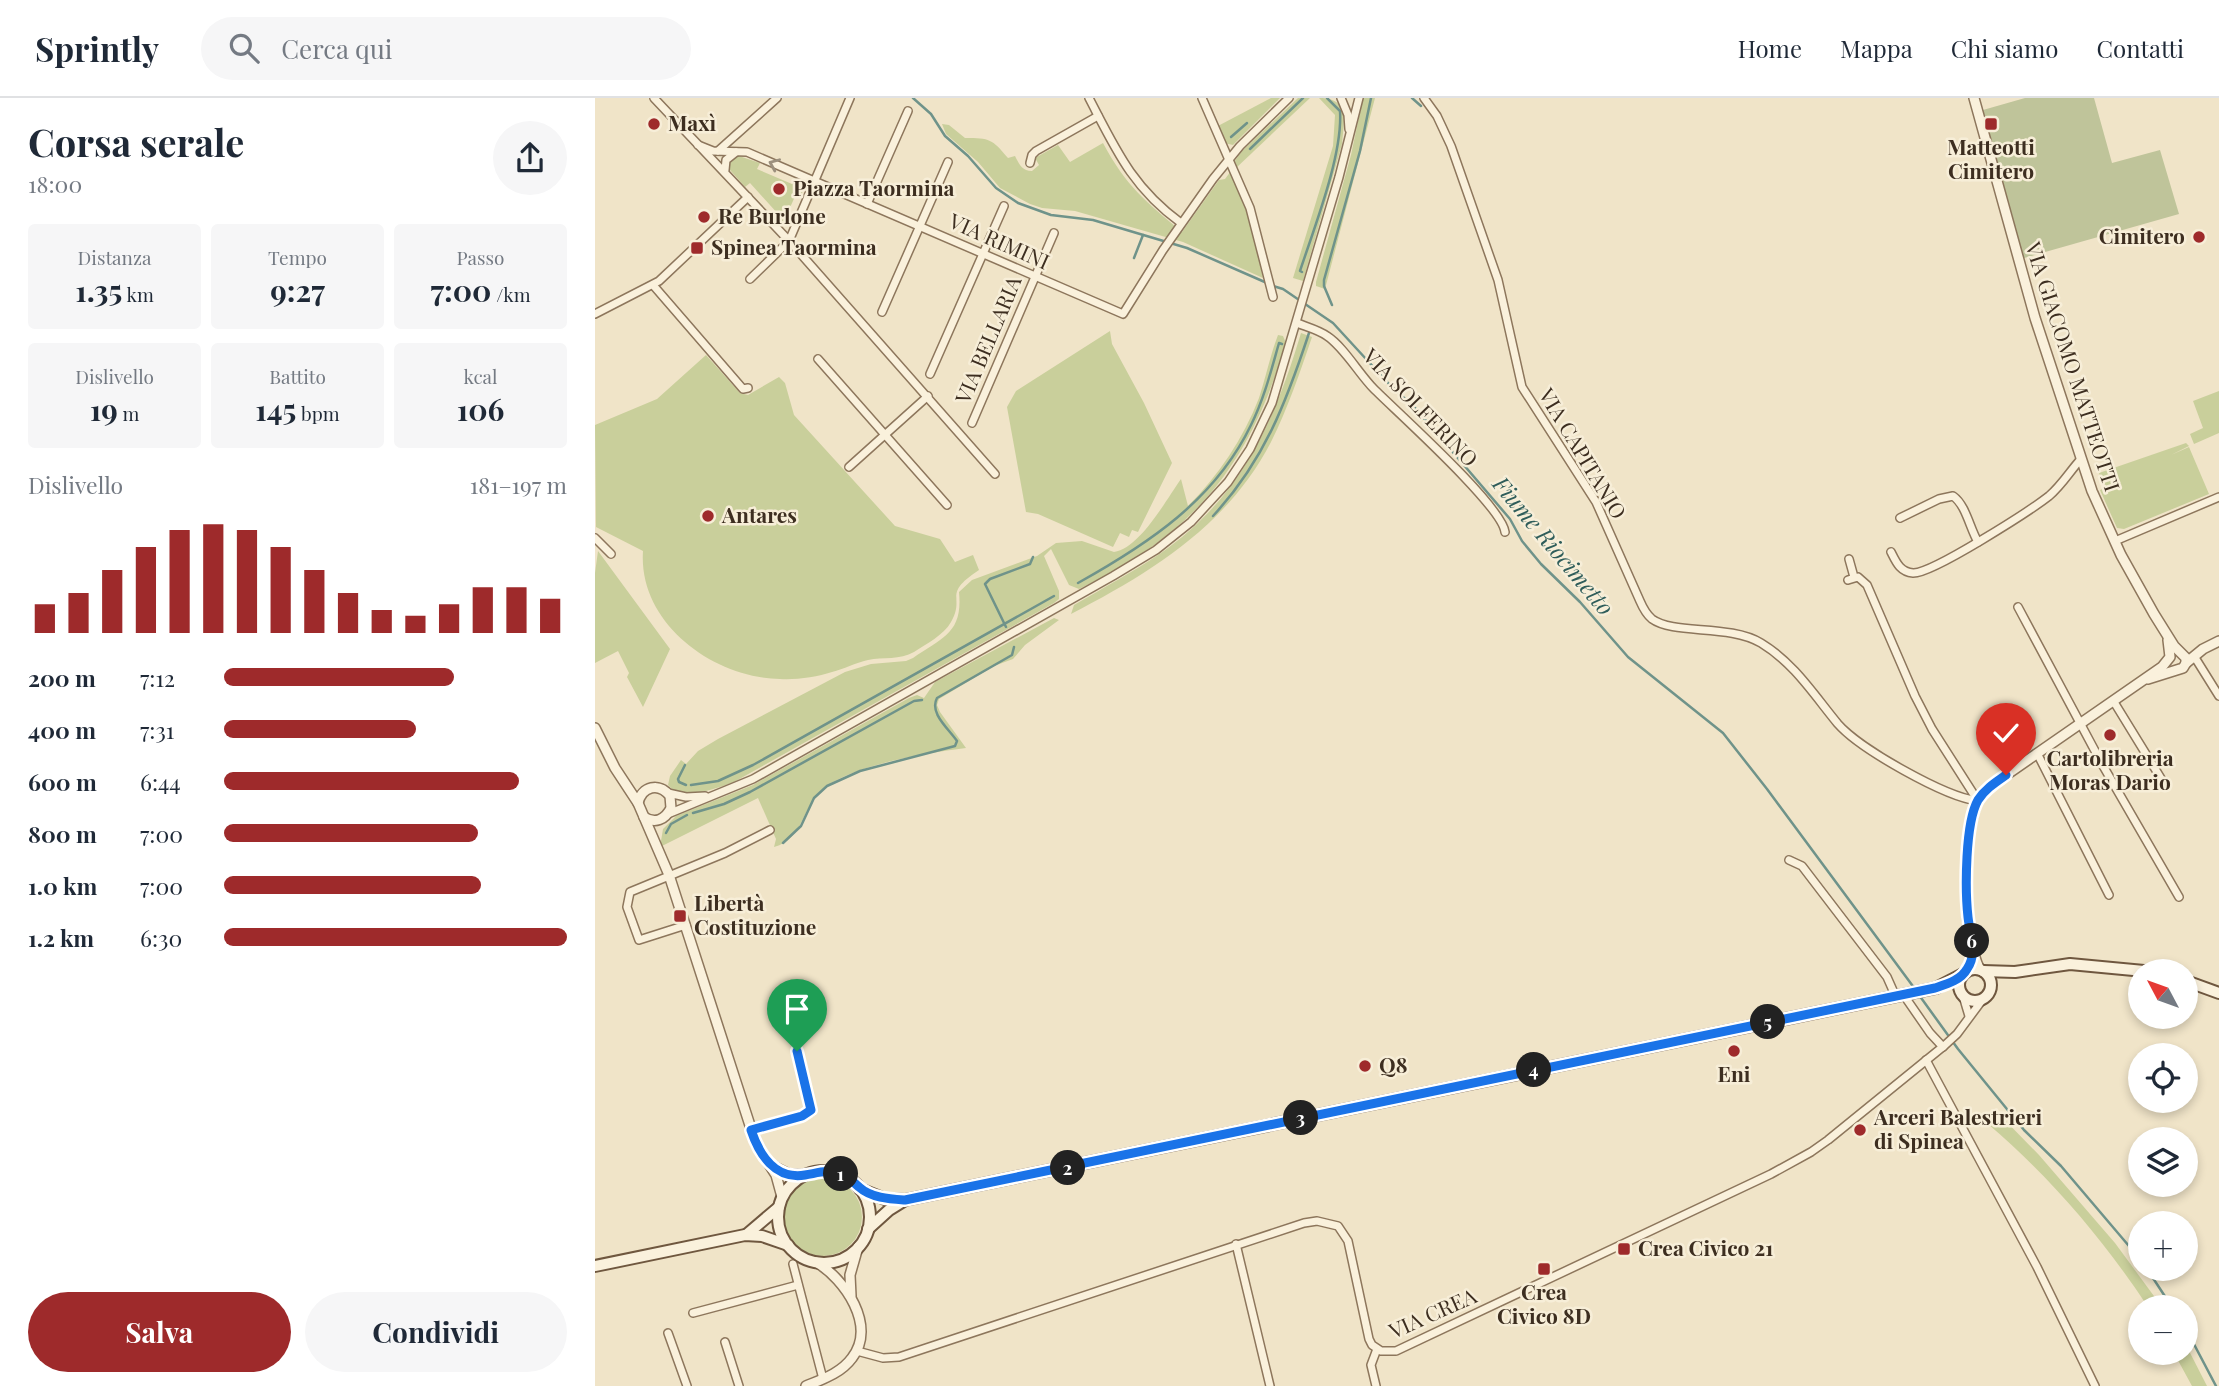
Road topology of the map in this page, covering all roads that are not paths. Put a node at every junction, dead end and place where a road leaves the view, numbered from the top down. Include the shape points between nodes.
1 (655, 98) edge
2 (777, 98) edge
3 (851, 98) edge
4 (1089, 98) edge
5 (1202, 98) edge
6 (1289, 98) edge
7 (1341, 98) edge
8 (1359, 98) edge
9 (1424, 98) edge
10 (1974, 98) edge
11 (908, 111) dead end
12 (1098, 116) junction
13 (738, 135) junction
14 (1349, 136) junction
15 (698, 145) junction
16 (717, 152) junction
17 (736, 152) junction
18 (747, 152) junction
19 (1229, 157) junction
20 (948, 162) dead end
21 (1030, 163) dead end
22 (728, 174) junction
23 (801, 175) junction
24 (814, 181) junction
25 (807, 195) junction
26 (748, 197) junction
27 (867, 204) junction
28 (1003, 206) dead end
29 (797, 218) junction
30 (771, 222) junction
31 (1181, 223) junction
32 (919, 226) junction
33 (1054, 233) dead end
34 (789, 241) junction
35 (982, 254) junction
36 (1035, 277) junction
37 (750, 279) dead end
38 (653, 285) junction
39 (1273, 297) dead end
40 (882, 312) dead end
41 (595, 314) edge
42 (1297, 323) junction
43 (818, 359) dead end
44 (930, 374) dead end
45 (748, 388) dead end
46 (928, 396) junction
47 (972, 423) dead end
48 (885, 435) junction
49 (2081, 459) junction
50 (849, 467) dead end
51 (995, 474) dead end
52 (2219, 497) edge
53 (947, 505) dead end
54 (1900, 518) dead end
55 (1505, 532) dead end
56 (595, 538) edge
57 (2115, 541) junction
58 (1978, 542) junction
59 (1891, 552) dead end
60 (611, 554) dead end
61 (1849, 559) dead end
62 (2018, 607) dead end
63 (2219, 641) edge
64 (2203, 649) junction
65 (2194, 656) junction
66 (2175, 659) junction
67 (2219, 696) edge
68 (2114, 702) junction
69 (2080, 724) junction
70 (595, 728) edge
71 (2037, 753) junction
72 (622, 778) junction
73 (2165, 785) dead end
74 (645, 790) junction
75 (668, 793) junction
76 (716, 795) junction
77 (1978, 801) junction
78 (638, 803) junction
79 (644, 817) junction
80 (665, 817) junction
81 (770, 830) dead end
82 (657, 849) junction
83 (1789, 860) dead end
84 (669, 875) junction
85 (2109, 895) dead end
86 (2179, 897) dead end
87 (686, 925) junction
88 (1974, 949) junction
89 (2128, 969) edge
90 (1982, 971) junction
91 (2015, 971) junction
92 (1965, 973) junction
93 (2198, 985) edge
94 (1930, 989) junction
95 (2219, 993) edge
96 (1903, 994) junction
97 (1961, 994) junction
98 (1986, 995) junction
99 (1969, 1017) junction
100 (1944, 1046) junction
101 (797, 1051) dead end
102 (1926, 1060) junction
103 (751, 1130) junction
104 (769, 1164) junction
105 (804, 1175) junction
106 (860, 1189) junction
107 (905, 1200) junction
108 (780, 1202) junction
109 (868, 1229) junction
110 (745, 1235) junction
111 (1236, 1244) junction
112 (787, 1245) junction
113 (858, 1247) junction
114 (816, 1262) junction
115 (793, 1265) dead end
116 (595, 1266) edge
117 (798, 1285) junction
118 (851, 1297) junction
119 (693, 1313) dead end
120 (668, 1333) dead end
121 (725, 1342) dead end
122 (1377, 1349) junction
123 (857, 1351) junction
124 (823, 1379) junction
125 (687, 1386) edge
126 (739, 1386) edge
127 (806, 1386) edge
128 (1270, 1386) edge
129 (1376, 1386) edge
130 (2095, 1386) edge

1 - 15 street
2 - 13 street
3 - 24 street
4 - 12 street
5 - 19 street
6 - 19 street
7 - 14 street
8 - 14 street
9 - 77 street, VIA CAPITANIO via 1451,146 1490,256 1522,387 1596,502 1649,616 1661,624 1752,638 1788,665 1859,742 1936,786
10 - 49 street, VIA GIACOMO MATTEOTTI via 2035,318
11 - 27 street
12 - 21 street via 1036,150
12 - 31 street via 1131,176
13 - 16 street
13 - 18 street via 736,144
14 - 42 street
15 - 16 street, VIA RIMINI
15 - 22 street
16 - 17 street, VIA RIMINI
16 - 22 street
17 - 18 street, VIA RIMINI
17 - 22 street via 726,160
23 -> 18 street, VIA RIMINI
19 - 31 street
19 - 39 street via 1250,208
20 - 32 street
22 - 26 street
23 - 24 street, VIA RIMINI
23 - 25 street via 808,185
24 - 25 street
24 - 27 street, VIA RIMINI
25 - 29 street
26 - 30 street
26 - 38 street
27 - 32 street, VIA RIMINI
28 - 35 street
29 - 30 street via 783,227
29 - 34 street
30 - 34 street
31 - 36 street, VIA RIMINI via 1125,313
32 - 35 street, VIA RIMINI
32 - 40 street
33 - 36 street, VIA BELLARIA
34 - 37 street
34 - 46 street
35 - 36 street, VIA RIMINI
35 - 44 street
36 - 47 street, VIA BELLARIA
38 - 41 street
38 - 45 street via 743,389
42 - 55 street, VIA SOLFERINO via 1331,338 1365,380 1485,500
42 - 76 street via 1272,403 1250,449 1216,497 1178,533 1080,595 753,779
43 - 48 street
46 - 48 street
46 - 51 street
48 - 50 street
48 - 53 street
49 - 57 street, VIA GIACOMO MATTEOTTI
49 - 58 street via 2050,495
52 - 57 street
54 - 58 street via 1954,496
56 - 60 street
57 - 66 street, VIA GIACOMO MATTEOTTI
58 - 59 street via 1920,572 1899,567
61 - 77 street via 1851,579 1862,579 1867,585 1918,704
62 - 69 street
63 - 64 street
64 - 65 street
64 - 66 street
65 - 66 street via 2181,669
65 - 67 street
66 - 68 street
68 - 69 street
68 - 73 street
69 - 71 street
69 - 86 street
70 - 72 street
71 - 77 street via 1993,784
71 - 85 street
72 - 74 street
72 - 78 street
74 - 75 street via 657,787
74 - 78 street
75 - 76 street
75 - 80 street via 672,805
76 - 80 street
77 - 88 street via 1966,882
78 - 79 street
79 - 80 street
79 - 82 street
80 - 82 street via 656,835
81 - 84 street
82 - 84 street
83 - 96 street via 1802,866
84 - 87 street
84 - 87 street via 630,892 627,907 639,940
87 - 103 street
88 - 90 street
88 - 92 street
89 - 91 main road via 2070,964
90 - 91 main road
90 - 92 main road
90 - 98 main road via 1990,981
91 - 98 main road
92 - 94 main road
92 - 97 main road via 1959,982
93 - 95 main road
94 - 96 main road
94 - 97 main road
96 - 100 street
96 - 107 main road
97 - 98 main road via 1970,1001
97 - 99 street
98 - 99 street, VIA CREA
99 - 100 street, VIA CREA
100 - 102 street, VIA CREA
101 - 103 street via 811,1112
102 - 122 street, VIA CREA via 1828,1140 1795,1161 1407,1347 1387,1353
102 - 130 street
103 - 104 street
104 - 105 street via 789,1174
104 - 108 street via 780,1185
105 - 106 main road via 833,1172
105 - 108 main road via 790,1185
106 - 107 main road via 885,1199
106 - 109 main road via 869,1208
107 - 109 main road
108 - 110 main road
108 - 112 main road via 779,1229
109 - 113 main road
110 - 112 main road
110 - 116 main road
111 - 122 street, VIA CREA via 1304,1223 1338,1226 1348,1241 1366,1328
111 - 123 street, VIA CREA via 899,1357
111 - 128 street
112 - 114 main road
113 - 114 main road via 840,1260
113 - 118 street via 850,1275
114 - 118 street via 836,1275
115 - 117 street
117 - 119 street
117 - 124 street
118 - 123 street via 861,1331
120 - 125 street
121 - 126 street
122 - 129 street via 1371,1365
123 - 124 street via 838,1372
124 - 127 street

